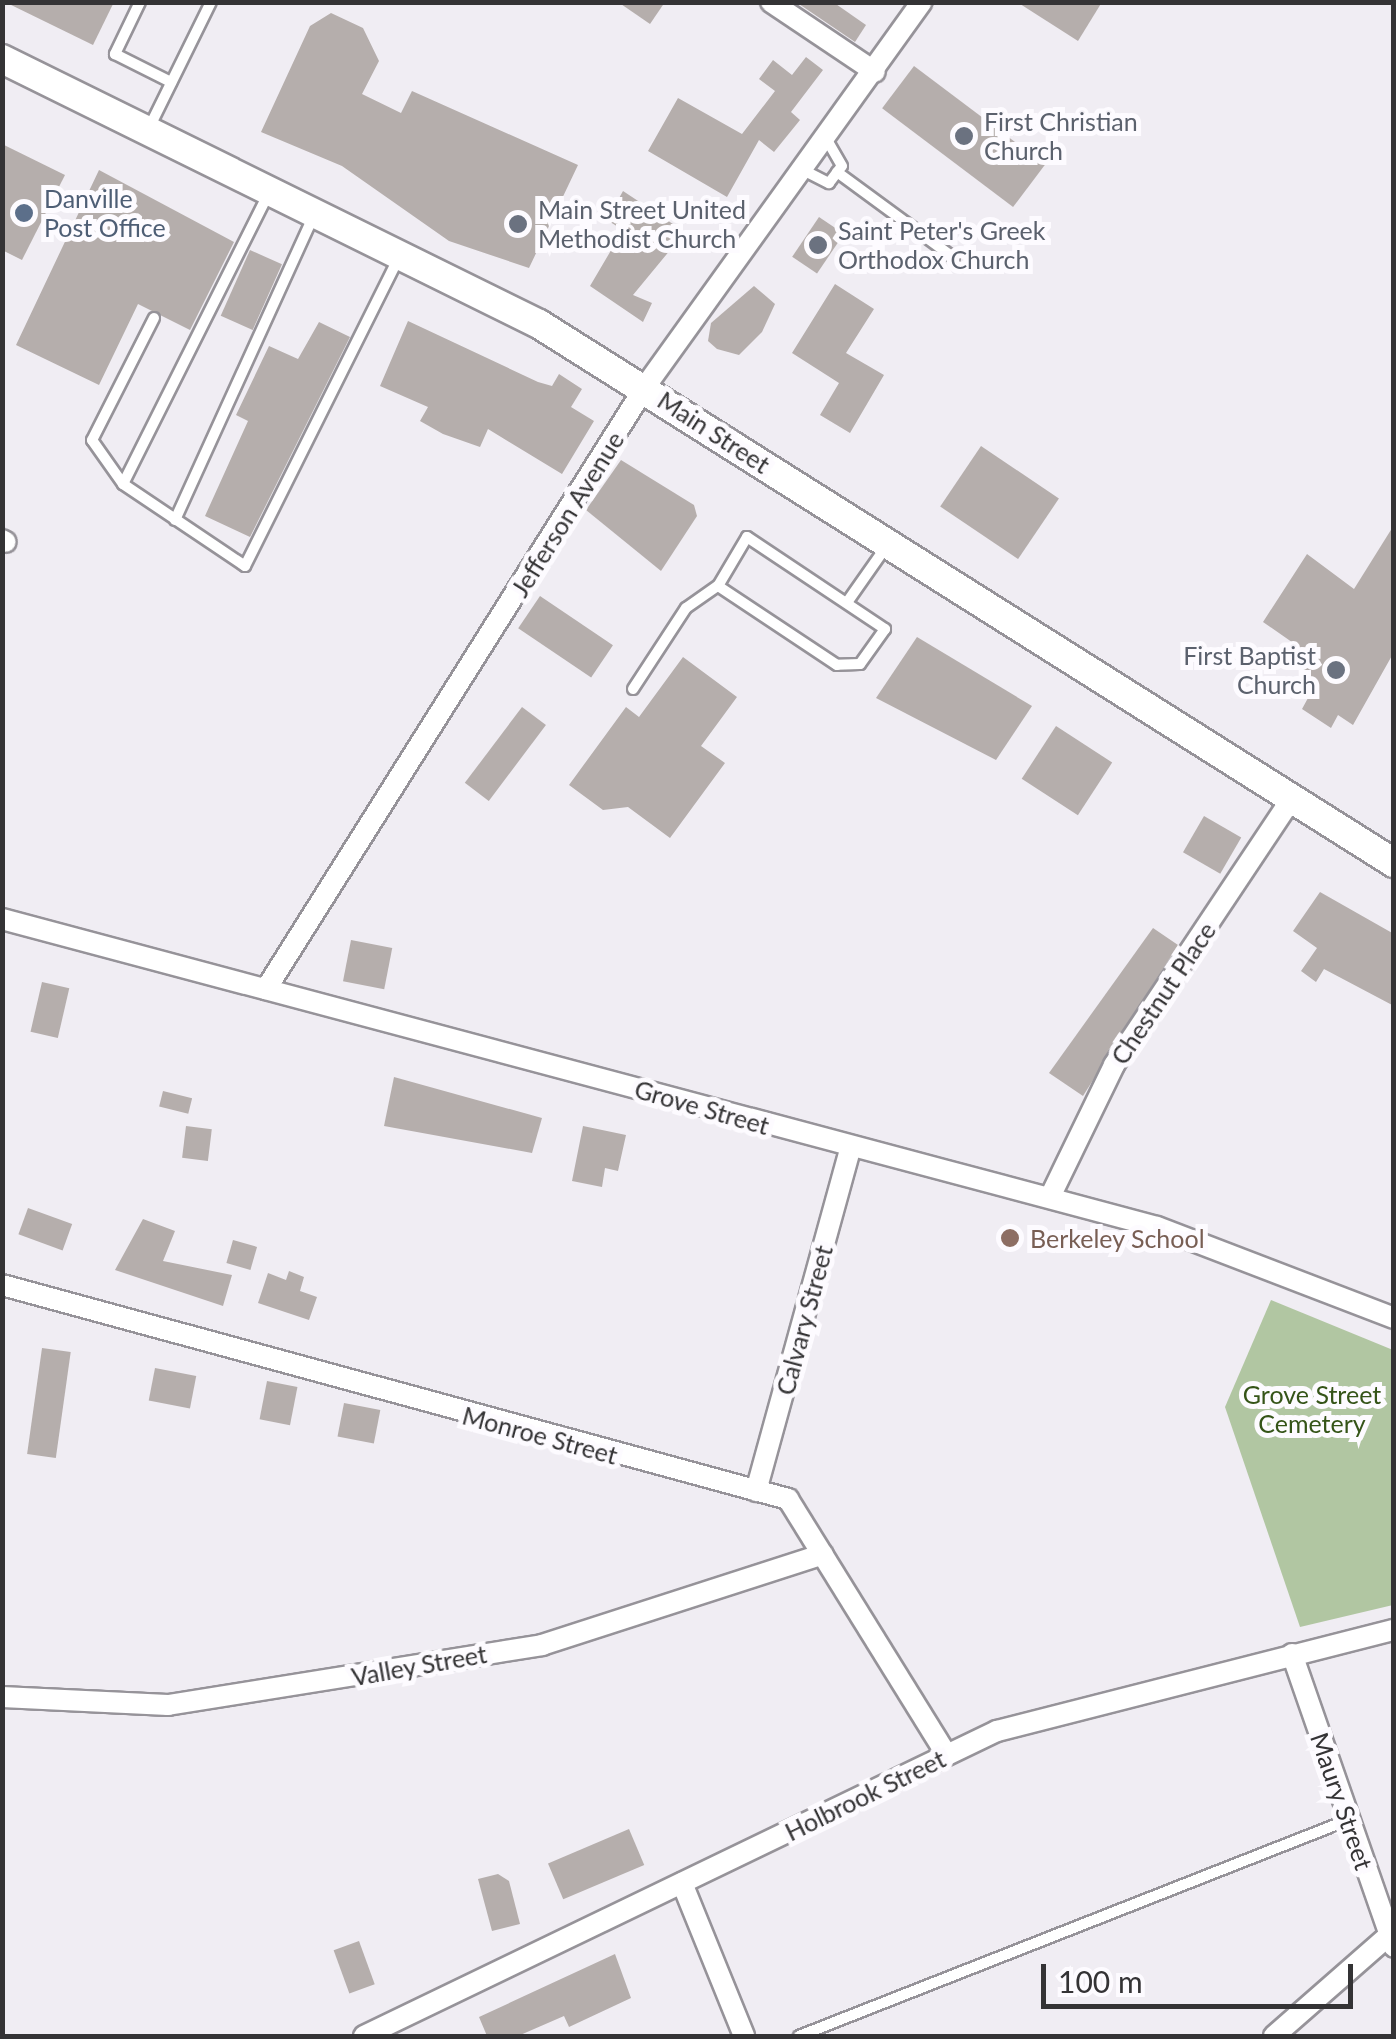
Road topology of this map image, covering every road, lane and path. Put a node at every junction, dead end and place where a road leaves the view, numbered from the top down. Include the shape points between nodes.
1 (140, 2) edge
2 (211, 2) edge
3 (771, 2) edge
4 (922, 2) edge
5 (2, 59) edge
6 (875, 72) junction
7 (171, 82) junction
8 (148, 128) junction
9 (828, 140) junction
10 (804, 172) junction
11 (837, 172) junction
12 (271, 190) junction
13 (315, 212) junction
14 (400, 254) junction
15 (954, 258) dead end
16 (154, 318) dead end
17 (645, 387) junction
18 (123, 484) junction
19 (175, 520) junction
20 (888, 544) junction
21 (718, 586) junction
22 (848, 601) junction
23 (632, 689) dead end
24 (1293, 798) junction
25 (1394, 862) edge
26 (2, 919) edge
27 (266, 989) junction
28 (850, 1149) junction
29 (1050, 1198) junction
30 (2, 1285) edge
31 (1394, 1318) edge
32 (756, 1491) junction
33 (823, 1554) junction
34 (1394, 1630) edge
35 (1292, 1654) junction
36 (2, 1697) edge
37 (947, 1755) junction
38 (1348, 1820) junction
39 (682, 1883) junction
40 (1392, 1938) edge
41 (364, 2036) edge
42 (744, 2036) edge
43 (799, 2036) edge
44 (1274, 2036) edge

1 - 7 lane via 116,54
2 - 7 lane
3 - 6 street
4 - 6 street, Jefferson Avenue
5 - 8 main road, Main Street
6 - 9 street, Jefferson Avenue
7 - 8 lane
8 - 12 main road, Main Street
9 - 10 street, Jefferson Avenue
9 - 11 lane
10 - 11 lane via 829,183
10 - 17 street, Jefferson Avenue
11 - 15 lane
12 - 13 main road, Main Street
12 - 18 lane
13 - 14 main road, Main Street
13 - 19 lane
14 - 17 main road, Main Street
14 - 19 lane via 245,566
16 - 18 lane via 92,440
17 - 20 main road, Main Street
17 - 27 street, Jefferson Avenue
18 - 19 lane
20 - 22 lane
20 - 24 main road, Main Street
21 - 22 lane via 747,538
21 - 22 lane via 836,666 860,664 885,628
21 - 23 lane via 686,608
24 - 25 main road, Main Street
24 - 29 street, Chestnut Place via 1114,1065
26 - 27 street, Grove Street
27 - 28 street, Grove Street
28 - 29 street, Grove Street
28 - 32 street, Calvary Street
29 - 31 street, Grove Street via 1157,1227
30 - 32 street, Monroe Street
32 - 33 street, Monroe Street via 788,1500
33 - 36 street, Valley Street via 542,1645 168,1705
33 - 37 street, Monroe Street
34 - 35 street, Holbrook Street
35 - 37 street, Holbrook Street via 1060,1710
35 - 38 street, Maury Street
37 - 39 street, Holbrook Street
38 - 40 street, Maury Street
38 - 43 lane
39 - 41 street, Holbrook Street
39 - 42 street
40 - 44 street

